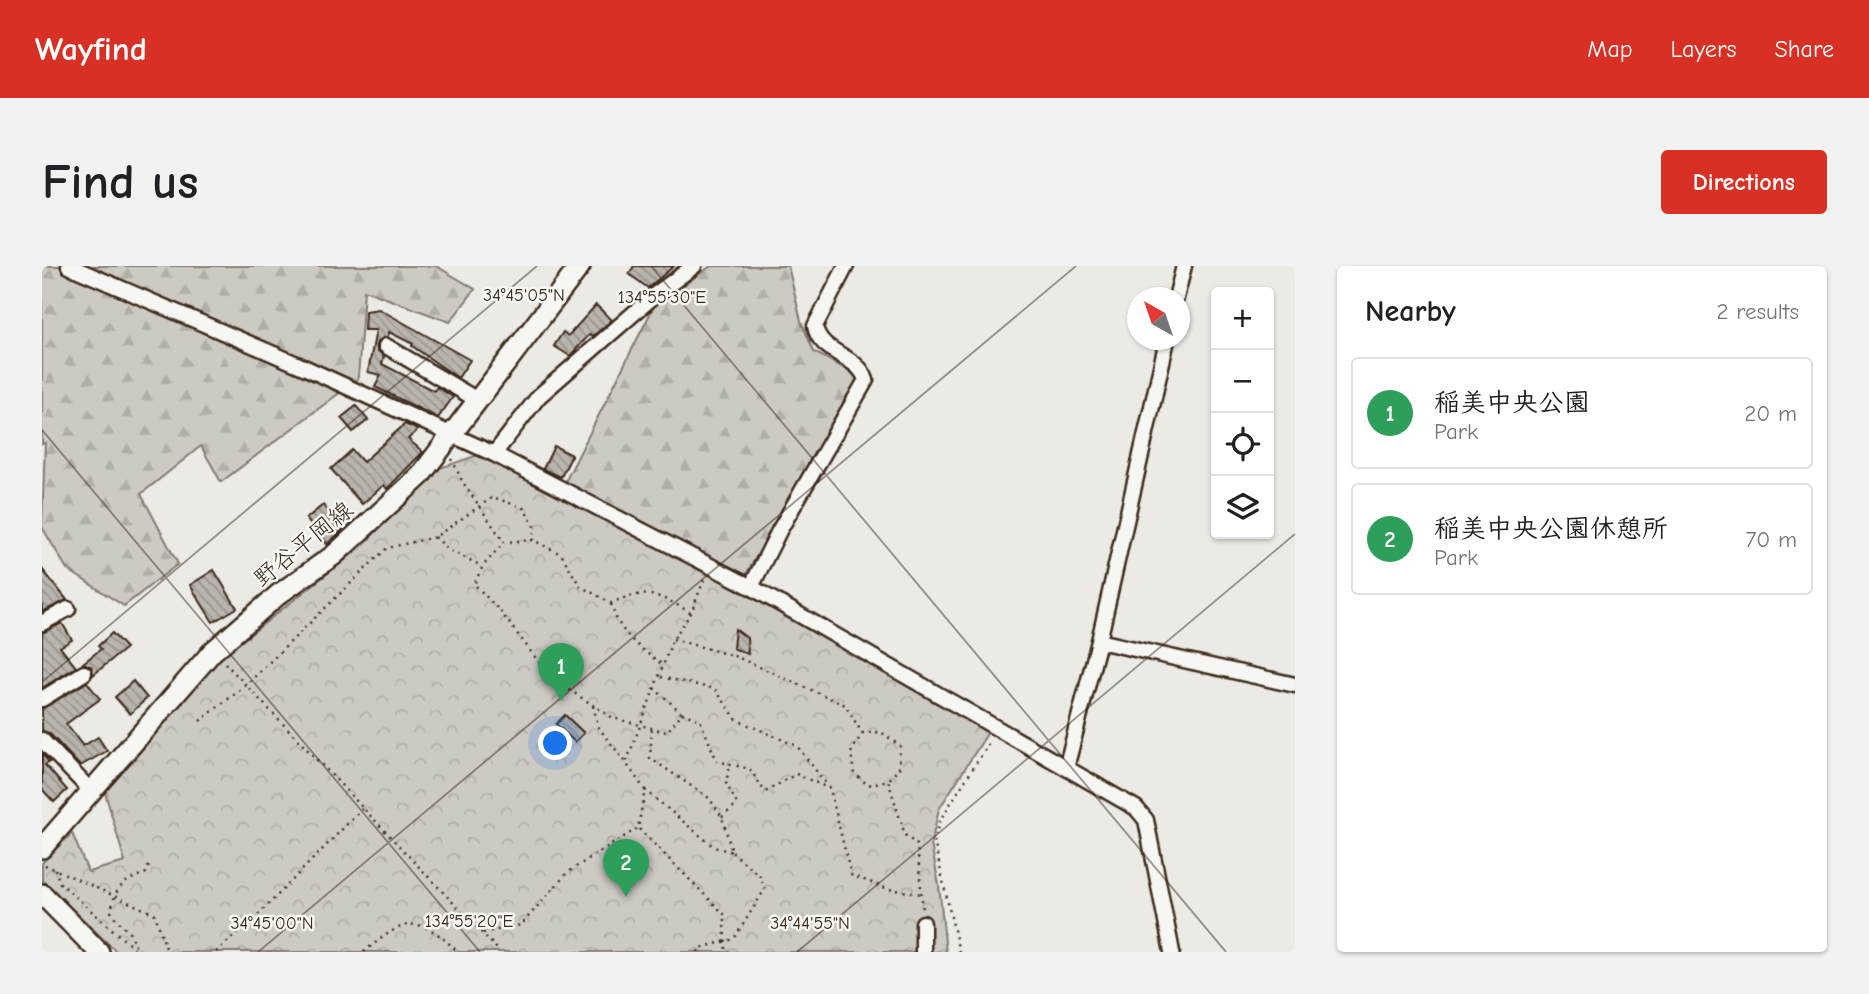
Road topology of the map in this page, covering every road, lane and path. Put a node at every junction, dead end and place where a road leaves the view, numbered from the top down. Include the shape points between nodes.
1 (69, 266) edge
2 (580, 266) edge
3 (694, 266) edge
4 (846, 266) edge
5 (1184, 266) edge
6 (1179, 287) edge
7 (386, 346) dead end
8 (1165, 350) edge
9 (479, 401) junction
10 (451, 445) junction
11 (494, 454) junction
12 (479, 505) junction
13 (435, 537) junction
14 (533, 540) junction
15 (504, 542) junction
16 (483, 566) junction
17 (708, 568) junction
18 (751, 587) junction
19 (611, 603) junction
20 (68, 609) dead end
21 (691, 613) junction
22 (42, 623) edge
23 (673, 639) junction
24 (1099, 641) junction
25 (212, 653) junction
26 (664, 666) junction
27 (84, 673) dead end
28 (661, 677) junction
29 (1295, 685) edge
30 (245, 686) junction
31 (654, 688) junction
32 (42, 699) edge
33 (593, 705) junction
34 (682, 713) junction
35 (200, 721) dead end
36 (641, 726) junction
37 (652, 728) junction
38 (998, 728) junction
39 (862, 733) junction
40 (42, 740) edge
41 (626, 763) junction
42 (730, 763) junction
43 (1066, 768) junction
44 (888, 780) junction
45 (830, 789) junction
46 (90, 790) junction
47 (645, 790) junction
48 (362, 809) junction
49 (722, 817) junction
50 (638, 828) junction
51 (45, 838) edge
52 (732, 852) junction
53 (150, 863) dead end
54 (42, 864) edge
55 (55, 869) junction
56 (114, 893) junction
57 (42, 894) edge
58 (923, 923) dead end
59 (482, 933) junction
60 (727, 942) junction
61 (136, 951) edge
62 (99, 952) edge
63 (167, 952) edge
64 (216, 952) edge
65 (364, 952) edge
66 (458, 952) edge
67 (500, 952) edge
68 (698, 952) edge
69 (725, 952) edge
70 (923, 952) edge
71 (959, 952) edge
72 (1172, 952) edge

1 - 10 street via 427,422
2 - 9 main road, 野谷平岡線
3 - 11 street via 539,396
4 - 18 street via 815,326 823,344 863,369 866,380
5 - 6 street
7 - 9 street
8 - 24 street
9 - 10 main road, 野谷平岡線
10 - 11 street
10 - 12 path via 461,481
10 - 25 main road, 野谷平岡線 via 344,546 279,594
11 - 17 street
12 - 13 path
12 - 14 path via 493,497 523,508 534,524
12 - 15 path
13 - 16 path via 449,550
13 - 30 path via 387,548
14 - 15 path
14 - 19 path via 561,554 580,586
15 - 16 path
16 - 33 path via 474,584 551,678
17 - 18 street
17 - 21 path
18 - 38 street
19 - 21 path via 635,592 663,597
19 - 26 path via 616,622 631,641
20 - 22 street
21 - 23 path
23 - 26 path
23 - 39 path via 737,657 845,705
24 - 29 street
24 - 43 street
25 - 30 path
25 - 46 main road, 野谷平岡線
26 - 28 path
27 - 32 street
28 - 31 path
28 - 45 path via 715,689 737,720 797,746
30 - 35 path
30 - 48 path
31 - 34 path
31 - 36 path
33 - 36 path via 612,718
33 - 41 path via 599,728
34 - 37 path via 667,732
34 - 42 path via 701,720 717,761
36 - 37 path
36 - 41 path
37 - 49 path via 650,758 709,799
38 - 43 street
38 - 71 path via 940,820 934,841
39 - 44 path via 881,732 900,746 900,768
39 - 44 path via 851,753 854,773 868,785
40 - 46 street
41 - 47 path
42 - 45 path via 750,769 765,792 796,774
42 - 49 path via 726,783 737,804
43 - 72 street via 1136,808 1146,820
44 - 45 path via 905,835 917,845 922,894 888,889 851,874
46 - 51 main road, 野谷平岡線
47 - 50 path
47 - 52 path via 714,847
48 - 59 path
48 - 64 path
49 - 52 path
50 - 59 path via 568,872 521,925
50 - 60 path via 726,916 722,927
52 - 60 path via 760,876 765,889 734,939
53 - 56 path via 146,873 121,882
54 - 55 path
55 - 56 path
55 - 61 path via 60,883
56 - 61 path via 111,913 132,936
56 - 63 path via 155,914
57 - 62 main road
58 - 70 street
59 - 67 path
60 - 68 path
60 - 69 path
65 - 66 path via 383,936 413,923 435,929

